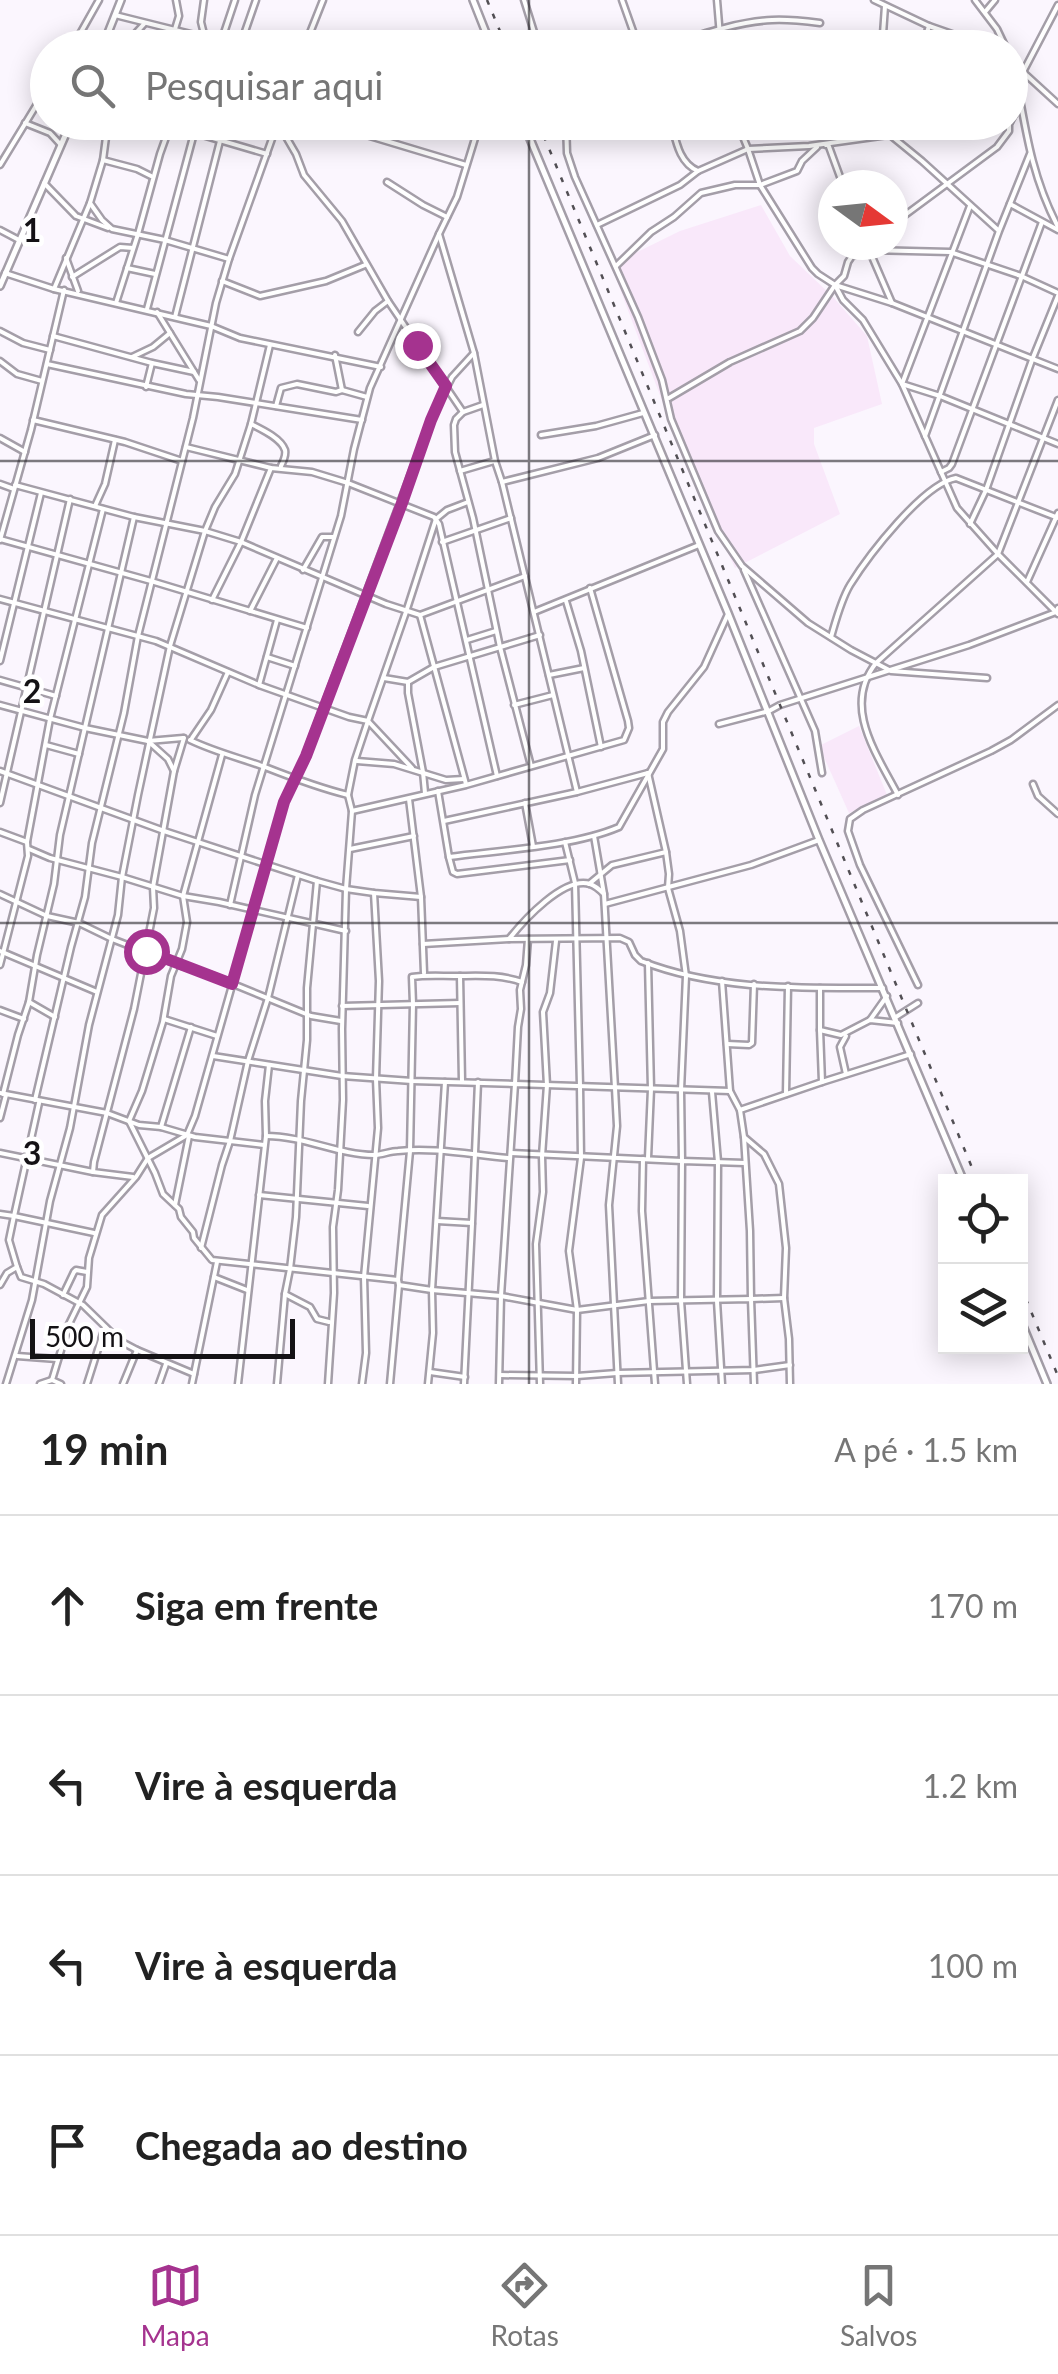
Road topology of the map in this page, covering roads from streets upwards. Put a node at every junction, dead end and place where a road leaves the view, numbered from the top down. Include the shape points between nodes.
1 (99, 0) edge
2 (121, 0) edge
3 (176, 0) edge
4 (204, 0) edge
5 (236, 0) edge
6 (256, 0) edge
7 (324, 0) edge
8 (473, 0) edge
9 (524, 0) edge
10 (622, 0) edge
11 (717, 0) edge
12 (874, 0) edge
13 (974, 0) edge
14 (994, 0) edge
15 (885, 6) junction
16 (1057, 9) edge
17 (984, 12) junction
18 (116, 15) junction
19 (144, 24) junction
20 (820, 24) dead end
21 (929, 26) junction
22 (175, 29) junction
23 (82, 30) edge
24 (110, 30) edge
25 (139, 30) edge
26 (179, 30) edge
27 (203, 30) edge
28 (225, 30) edge
29 (248, 30) edge
30 (312, 30) edge
31 (485, 30) edge
32 (533, 30) edge
33 (632, 30) edge
34 (718, 30) joint
35 (883, 30) edge
36 (928, 30) edge
37 (940, 30) edge
38 (997, 30) edge
39 (1028, 61) edge
40 (1028, 77) edge
41 (1058, 104) edge
42 (30, 115) edge
43 (25, 123) junction
44 (30, 125) edge
45 (57, 140) edge
46 (63, 140) edge
47 (106, 140) edge
48 (165, 140) edge
49 (192, 140) edge
50 (217, 140) edge
51 (272, 140) edge
52 (288, 140) edge
53 (384, 140) edge
54 (474, 140) edge
55 (531, 140) edge
56 (567, 140) edge
57 (676, 140) edge
58 (744, 140) edge
59 (852, 140) edge
60 (896, 140) edge
61 (1003, 140) edge
62 (1027, 140) edge
63 (220, 141) junction
64 (828, 144) junction
65 (61, 145) junction
66 (748, 150) junction
67 (267, 154) junction
68 (1030, 154) junction
69 (103, 160) junction
70 (466, 164) junction
71 (0, 165) edge
72 (837, 170) edge
73 (698, 171) junction
74 (153, 177) junction
75 (387, 182) dead end
76 (44, 183) junction
77 (948, 184) junction
78 (760, 185) junction
79 (90, 203) junction
80 (1010, 204) junction
81 (970, 206) junction
82 (908, 213) edge
83 (447, 216) junction
84 (84, 220) junction
85 (1042, 222) junction
86 (597, 225) junction
87 (1058, 228) edge
88 (112, 229) junction
89 (0, 230) edge
90 (999, 231) junction
91 (138, 234) junction
92 (439, 234) junction
93 (18, 240) junction
94 (165, 240) junction
95 (133, 248) junction
96 (192, 248) junction
97 (908, 250) edge
98 (950, 252) junction
99 (66, 258) junction
100 (229, 259) junction
101 (849, 260) edge
102 (873, 260) edge
103 (366, 264) junction
104 (988, 264) junction
105 (616, 266) junction
106 (127, 268) junction
107 (5, 273) junction
108 (155, 274) junction
109 (1022, 276) junction
110 (72, 277) junction
111 (222, 281) junction
112 (835, 284) junction
113 (0, 286) edge
114 (54, 288) junction
115 (64, 290) junction
116 (79, 293) junction
117 (1058, 294) edge
118 (388, 300) junction
119 (116, 303) junction
120 (892, 303) junction
121 (147, 310) junction
122 (157, 312) junction
123 (928, 316) junction
124 (175, 317) junction
125 (402, 320) junction
126 (211, 326) junction
127 (0, 331) edge
128 (963, 331) junction
129 (358, 332) dead end
130 (170, 333) junction
131 (54, 336) junction
132 (998, 344) junction
133 (270, 345) junction
134 (50, 350) junction
135 (474, 353) junction
136 (335, 355) junction
137 (132, 357) junction
138 (1032, 360) junction
139 (0, 361) edge
140 (152, 363) junction
141 (47, 364) junction
142 (381, 366) junction
143 (1058, 369) edge
144 (194, 372) junction
145 (42, 381) junction
146 (200, 383) junction
147 (902, 384) junction
148 (146, 386) junction
149 (446, 386) junction
150 (342, 390) junction
151 (197, 396) junction
152 (940, 396) junction
153 (368, 397) junction
154 (667, 398) junction
155 (1058, 400) edge
156 (256, 404) junction
157 (483, 405) junction
158 (276, 406) junction
159 (972, 410) junction
160 (462, 412) junction
161 (645, 412) junction
162 (33, 420) junction
163 (362, 420) junction
164 (251, 424) junction
165 (1008, 425) junction
166 (540, 436) dead end
167 (655, 436) junction
168 (925, 436) junction
169 (0, 438) edge
170 (1042, 438) junction
171 (115, 440) junction
172 (1058, 444) edge
173 (186, 447) junction
174 (25, 452) junction
175 (238, 460) junction
176 (495, 461) junction
177 (182, 462) junction
178 (271, 468) junction
179 (280, 468) junction
180 (460, 470) junction
181 (941, 472) junction
182 (944, 480) junction
183 (348, 482) junction
184 (502, 482) junction
185 (0, 484) edge
186 (14, 487) junction
187 (986, 490) junction
188 (41, 493) junction
189 (70, 500) junction
190 (468, 502) junction
191 (402, 503) junction
192 (1019, 503) junction
193 (95, 506) junction
194 (104, 509) junction
195 (1058, 516) edge
196 (134, 517) junction
197 (511, 518) junction
198 (436, 519) junction
199 (166, 524) junction
200 (970, 524) junction
201 (206, 531) junction
202 (475, 531) junction
203 (334, 538) junction
204 (0, 540) edge
205 (240, 542) junction
206 (442, 542) junction
207 (699, 545) junction
208 (27, 547) junction
209 (998, 554) junction
210 (56, 556) junction
211 (277, 558) junction
212 (89, 565) junction
213 (742, 566) junction
214 (302, 570) junction
215 (121, 573) junction
216 (525, 576) junction
217 (322, 577) junction
218 (152, 580) junction
219 (1027, 582) junction
220 (590, 588) junction
221 (486, 589) junction
222 (185, 592) junction
223 (366, 596) junction
224 (0, 599) edge
225 (212, 600) junction
226 (566, 600) junction
227 (455, 601) junction
228 (14, 604) junction
229 (45, 611) junction
230 (1057, 611) edge
231 (250, 612) junction
232 (406, 612) junction
233 (534, 612) junction
234 (728, 613) junction
235 (420, 615) junction
236 (76, 618) junction
237 (277, 620) junction
238 (108, 627) junction
239 (307, 628) junction
240 (496, 631) junction
241 (540, 635) junction
242 (138, 636) junction
243 (830, 638) junction
244 (465, 641) junction
245 (170, 646) junction
246 (500, 647) junction
247 (267, 656) junction
248 (468, 656) junction
249 (0, 661) edge
250 (876, 663) junction
251 (295, 666) junction
252 (434, 667) junction
253 (584, 668) junction
254 (891, 670) junction
255 (228, 672) junction
256 (550, 675) junction
257 (384, 678) junction
258 (987, 678) dead end
259 (864, 679) junction
260 (0, 680) edge
261 (408, 682) junction
262 (258, 685) junction
263 (26, 687) junction
264 (554, 695) junction
265 (56, 696) junction
266 (286, 696) junction
267 (800, 699) junction
268 (0, 705) edge
269 (514, 705) junction
270 (1058, 705) edge
271 (322, 708) junction
272 (20, 711) junction
273 (769, 711) junction
274 (50, 719) junction
275 (368, 721) junction
276 (719, 724) dead end
277 (84, 728) junction
278 (118, 736) junction
279 (187, 739) junction
280 (148, 742) junction
281 (46, 745) junction
282 (601, 747) junction
283 (79, 754) junction
284 (222, 754) junction
285 (568, 756) junction
286 (355, 760) junction
287 (531, 766) junction
288 (264, 767) junction
289 (412, 768) junction
290 (174, 771) junction
291 (3, 772) edge
292 (423, 772) junction
293 (648, 773) junction
294 (822, 773) dead end
295 (497, 776) junction
296 (296, 780) junction
297 (465, 782) junction
298 (1033, 784) dead end
299 (39, 785) junction
300 (438, 791) junction
301 (577, 792) junction
302 (425, 793) junction
303 (898, 794) junction
304 (348, 795) junction
305 (69, 796) junction
306 (409, 799) junction
307 (0, 803) edge
308 (525, 803) junction
309 (102, 807) junction
310 (352, 811) junction
311 (1058, 814) edge
312 (133, 820) junction
313 (443, 822) junction
314 (164, 831) junction
315 (0, 832) edge
316 (414, 836) junction
317 (594, 836) junction
318 (820, 840) junction
319 (196, 841) junction
320 (27, 842) junction
321 (565, 842) junction
322 (533, 846) junction
323 (29, 849) junction
324 (348, 849) junction
325 (666, 852) junction
326 (240, 855) junction
327 (449, 857) junction
328 (56, 858) junction
329 (570, 860) junction
330 (267, 864) junction
331 (88, 867) junction
332 (602, 872) junction
333 (299, 874) junction
334 (122, 876) junction
335 (317, 880) junction
336 (575, 883) junction
337 (589, 884) junction
338 (153, 887) junction
339 (668, 888) junction
340 (346, 889) junction
341 (374, 893) junction
342 (0, 894) edge
343 (604, 894) junction
344 (183, 896) junction
345 (422, 897) junction
346 (17, 900) junction
347 (605, 904) junction
348 (230, 905) junction
349 (254, 911) junction
350 (47, 916) junction
351 (287, 920) junction
352 (79, 922) junction
353 (312, 925) junction
354 (346, 932) junction
355 (576, 938) junction
356 (607, 938) junction
357 (112, 939) junction
358 (508, 939) junction
359 (528, 939) junction
360 (556, 939) junction
361 (424, 944) junction
362 (146, 951) junction
363 (2, 952) edge
364 (648, 963) junction
365 (177, 964) junction
366 (0, 965) edge
367 (35, 966) junction
368 (424, 975) junction
369 (460, 976) junction
370 (686, 976) junction
371 (64, 980) junction
372 (522, 982) junction
373 (722, 982) junction
374 (232, 984) junction
375 (754, 984) junction
376 (918, 985) dead end
377 (788, 986) junction
378 (820, 988) junction
379 (883, 988) junction
380 (98, 993) junction
381 (887, 996) junction
382 (268, 998) junction
383 (29, 1002) junction
384 (460, 1003) junction
385 (918, 1003) dead end
386 (414, 1004) junction
387 (380, 1005) junction
388 (342, 1006) junction
389 (0, 1010) edge
390 (307, 1015) junction
391 (55, 1017) junction
392 (24, 1019) junction
393 (163, 1019) junction
394 (870, 1020) junction
395 (897, 1020) junction
396 (342, 1021) junction
397 (191, 1027) junction
398 (820, 1030) junction
399 (849, 1033) junction
400 (217, 1036) junction
401 (726, 1044) junction
402 (911, 1054) junction
403 (212, 1056) junction
404 (248, 1061) junction
405 (270, 1066) junction
406 (304, 1070) junction
407 (846, 1075) junction
408 (342, 1076) junction
409 (376, 1079) junction
410 (412, 1081) junction
411 (445, 1082) junction
412 (462, 1082) junction
413 (478, 1082) junction
414 (822, 1082) junction
415 (515, 1084) junction
416 (547, 1085) junction
417 (580, 1086) junction
418 (615, 1088) junction
419 (652, 1090) junction
420 (681, 1090) junction
421 (730, 1091) junction
422 (712, 1092) junction
423 (3, 1094) edge
424 (786, 1094) junction
425 (37, 1101) junction
426 (74, 1108) junction
427 (740, 1110) junction
428 (107, 1113) junction
429 (0, 1118) edge
430 (129, 1121) junction
431 (162, 1127) junction
432 (188, 1135) junction
433 (266, 1136) junction
434 (744, 1137) junction
435 (300, 1138) junction
436 (230, 1141) junction
437 (264, 1145) junction
438 (340, 1150) junction
439 (410, 1151) junction
440 (440, 1152) junction
441 (0, 1153) edge
442 (475, 1154) junction
443 (374, 1155) junction
444 (511, 1156) junction
445 (542, 1156) junction
446 (148, 1158) junction
447 (581, 1158) junction
448 (28, 1159) junction
449 (612, 1159) junction
450 (645, 1160) junction
451 (682, 1161) junction
452 (718, 1162) junction
453 (744, 1163) junction
454 (60, 1166) junction
455 (93, 1172) junction
456 (961, 1174) edge
457 (136, 1177) junction
458 (258, 1195) junction
459 (297, 1198) junction
460 (336, 1202) junction
461 (175, 1205) junction
462 (370, 1206) junction
463 (0, 1214) edge
464 (14, 1216) junction
465 (436, 1221) junction
466 (46, 1223) junction
467 (472, 1223) junction
468 (94, 1233) junction
469 (201, 1248) junction
470 (217, 1262) junction
471 (251, 1266) junction
472 (18, 1267) junction
473 (290, 1269) junction
474 (87, 1272) junction
475 (332, 1274) junction
476 (214, 1277) junction
477 (364, 1277) junction
478 (1, 1279) edge
479 (35, 1280) junction
480 (398, 1283) junction
481 (247, 1290) junction
482 (432, 1290) junction
483 (469, 1292) junction
484 (285, 1294) junction
485 (63, 1295) junction
486 (502, 1296) junction
487 (784, 1298) junction
488 (750, 1299) junction
489 (648, 1300) junction
490 (681, 1301) junction
491 (717, 1301) junction
492 (78, 1302) junction
493 (538, 1302) junction
494 (614, 1304) junction
495 (576, 1310) junction
496 (331, 1323) junction
497 (105, 1327) junction
498 (1028, 1338) edge
499 (137, 1350) junction
500 (15, 1356) junction
501 (57, 1359) junction
502 (166, 1364) junction
503 (790, 1365) junction
504 (722, 1370) junction
505 (754, 1370) junction
506 (686, 1371) junction
507 (430, 1372) junction
508 (654, 1372) junction
509 (617, 1373) junction
510 (194, 1374) junction
511 (500, 1375) junction
512 (540, 1376) junction
513 (576, 1376) junction
514 (464, 1380) edge
515 (52, 1382) edge
516 (6, 1384) edge
517 (40, 1384) edge
518 (61, 1384) edge
519 (87, 1384) edge
520 (124, 1384) edge
521 (159, 1384) edge
522 (192, 1384) edge
523 (238, 1384) edge
524 (277, 1384) edge
525 (328, 1384) edge
526 (362, 1384) edge
527 (390, 1384) edge
528 (428, 1384) edge
529 (499, 1384) edge
530 (540, 1384) edge
531 (576, 1384) edge
532 (618, 1384) edge
533 (655, 1384) edge
534 (687, 1384) edge
535 (722, 1384) edge
536 (754, 1384) edge
537 (790, 1384) edge
538 (1048, 1384) edge

1 - 23 street
2 - 18 street
3 - 22 street
4 - 27 street
5 - 28 street
6 - 29 street
7 - 30 street
8 - 31 street
9 - 32 street
10 - 33 street
11 - 34 street
12 - 15 street
13 - 17 street
14 - 17 street
15 - 21 street
15 - 35 street
16 - 39 street
17 - 38 street
18 - 19 street
18 - 24 street
19 - 22 street
19 - 25 street
20 - 34 street via 772,20
21 - 36 street
21 - 37 street
22 - 26 street
40 - 41 street
42 - 43 street
43 - 44 street
43 - 71 street
45 - 65 street
46 - 65 street
47 - 69 street
48 - 74 street
49 - 94 street
50 - 63 street
51 - 67 street
52 - 103 street via 304,175
53 - 70 street
54 - 70 street
55 - 161 street
56 - 86 street
57 - 73 street
58 - 66 street
59 - 64 street
60 - 77 street
61 - 77 street
62 - 68 street
63 - 67 street
63 - 96 street
64 - 66 street
64 - 72 street
64 - 78 street via 812,149 796,172
65 - 76 street
66 - 73 street
66 - 78 street
67 - 100 street
68 - 80 street
68 - 87 street
69 - 74 street
69 - 79 street
70 - 83 street
73 - 86 street
74 - 91 street
75 - 83 street
76 - 84 street
76 - 93 street
77 - 81 street
77 - 82 street
78 - 105 street via 700,193
78 - 112 street via 818,274
79 - 84 street
79 - 88 street
80 - 85 street
80 - 90 street
81 - 90 street
81 - 98 street
83 - 92 street
84 - 88 street
84 - 99 street
85 - 87 street
85 - 109 street
86 - 105 street
88 - 91 street
89 - 93 street
90 - 104 street
91 - 94 street
91 - 95 street
92 - 125 street
92 - 135 street
93 - 107 street
94 - 96 street
94 - 108 street
95 - 106 street
95 - 110 street via 120,247
96 - 100 street
96 - 124 street
97 - 98 street
98 - 104 street
98 - 123 street
99 - 110 street
99 - 114 street
100 - 111 street
101 - 112 street
102 - 120 street
103 - 111 street via 260,296
103 - 118 street
104 - 109 street
104 - 128 street
105 - 154 street
106 - 108 street
106 - 119 street
107 - 113 street
107 - 114 street
108 - 121 street
109 - 117 street
109 - 132 street
110 - 116 street
111 - 126 street
112 - 120 street
112 - 147 street
112 - 154 street via 800,331
114 - 115 street
115 - 116 street
115 - 131 street
116 - 119 street
117 - 138 street
118 - 125 street
118 - 129 street
119 - 121 street
120 - 123 street
121 - 122 street
122 - 124 street
122 - 130 street
123 - 128 street
123 - 147 street
124 - 126 street
125 - 142 street
125 - 149 street
126 - 133 street
126 - 146 street
127 - 134 street
128 - 132 street
128 - 152 street
130 - 137 street
130 - 144 street
131 - 134 street
131 - 137 street
132 - 138 street
132 - 159 street
133 - 136 street
133 - 156 street
134 - 141 street
135 - 149 street
135 - 157 street
136 - 142 street
136 - 150 street
137 - 140 street
138 - 143 street
138 - 165 street
139 - 145 street
140 - 144 street
140 - 148 street
141 - 145 street
141 - 148 street
142 - 153 street
144 - 146 street
145 - 162 street
146 - 151 street
147 - 152 street
147 - 168 street
148 - 151 street
149 - 160 street
149 - 191 street
150 - 153 street
150 - 158 street via 287,384
151 - 156 street
151 - 173 street
152 - 159 street
152 - 168 street
153 - 163 street
154 - 213 street via 718,531
155 - 170 street
156 - 158 street
156 - 164 street
157 - 160 street
157 - 176 street
158 - 163 street
159 - 165 street
159 - 181 street via 952,464
160 - 180 street via 454,424
161 - 166 street
161 - 167 street
162 - 171 street
162 - 174 street
163 - 183 street
164 - 175 street
164 - 179 street via 283,446
165 - 170 street
165 - 187 street
167 - 184 street
167 - 207 street
168 - 181 street
169 - 174 street
170 - 172 street
170 - 192 street
171 - 177 street
171 - 193 street
173 - 175 street
173 - 177 street
174 - 186 street
175 - 178 street
175 - 201 street
176 - 180 street
176 - 184 street
177 - 199 street
178 - 179 street
178 - 205 street
179 - 183 street
180 - 190 street
181 - 182 street
182 - 187 street
182 - 200 street
182 - 243 street via 881,542 848,588
183 - 191 street
183 - 203 street
184 - 197 street
185 - 186 street
186 - 188 street
186 - 204 street
187 - 192 street
187 - 200 street
188 - 189 street
188 - 208 street
189 - 193 street
189 - 210 street
190 - 198 street
190 - 202 street
191 - 198 street
191 - 223 street
192 - 195 street
192 - 209 street
193 - 194 street
194 - 196 street
194 - 212 street
195 - 219 street
196 - 199 street
196 - 215 street
197 - 202 street
197 - 216 street
198 - 206 street
198 - 232 street
199 - 201 street
199 - 218 street
200 - 209 street
201 - 205 street
201 - 222 street
202 - 206 street
202 - 221 street
203 - 214 street via 322,537
203 - 217 street
204 - 208 street
205 - 211 street
205 - 225 street
206 - 227 street
207 - 220 street
207 - 234 street
208 - 210 street
208 - 228 street
209 - 219 street
209 - 250 street
210 - 212 street
210 - 229 street
211 - 214 street
211 - 231 street
212 - 215 street
212 - 236 street
213 - 243 street
213 - 267 street
214 - 217 street
215 - 218 street
215 - 238 street
216 - 221 street
216 - 233 street
217 - 223 street
217 - 239 street
218 - 222 street
218 - 242 street
219 - 230 street
220 - 226 street
220 - 282 street via 629,728 624,740
221 - 227 street
221 - 240 street
222 - 225 street
222 - 245 street
223 - 232 street
223 - 271 street
224 - 228 street
225 - 231 street
226 - 233 street
226 - 253 street
227 - 235 street
227 - 244 street
228 - 229 street
228 - 249 street
229 - 236 street
229 - 263 street
230 - 254 street
231 - 237 street
232 - 235 street
232 - 257 street
233 - 241 street
234 - 273 street
234 - 293 street via 704,667 662,722 663,749
235 - 252 street
236 - 238 street
236 - 265 street
237 - 239 street
237 - 247 street
238 - 242 street
238 - 277 street
239 - 251 street
240 - 244 street
240 - 246 street
241 - 246 street
241 - 256 street
242 - 245 street
242 - 278 street
243 - 250 street
244 - 248 street
245 - 255 street
245 - 280 street
246 - 248 street
246 - 269 street
247 - 251 street
247 - 262 street
248 - 252 street
248 - 295 street
250 - 254 street
250 - 259 street
251 - 266 street
252 - 261 street
252 - 297 street
253 - 256 street
253 - 282 street
254 - 258 street
254 - 259 street
255 - 262 street
255 - 279 street via 198,732
256 - 264 street
257 - 261 street
257 - 275 street
259 - 267 street
259 - 303 street via 866,735
260 - 263 street
261 - 292 street
262 - 266 street
263 - 265 street
263 - 272 street
264 - 269 street
264 - 285 street
265 - 274 street
266 - 271 street
266 - 288 street
267 - 273 street
267 - 294 street via 815,731
268 - 272 street
269 - 287 street
270 - 303 street via 992,751
271 - 275 street
271 - 296 street
272 - 274 street
272 - 291 street
273 - 276 street
273 - 318 street
274 - 277 street
274 - 281 street
275 - 286 street
275 - 289 street
277 - 278 street
277 - 283 street
278 - 280 street
278 - 309 street
279 - 280 street
279 - 284 street
279 - 290 street
280 - 290 street
280 - 312 street
281 - 283 street
281 - 299 street
282 - 285 street
283 - 305 street
284 - 288 street
284 - 319 street
285 - 287 street
285 - 301 street
286 - 289 street
286 - 304 street
287 - 295 street
288 - 296 street
288 - 326 street
289 - 292 street
290 - 314 street
291 - 299 street
291 - 307 street
292 - 297 street
292 - 302 street
293 - 301 street
293 - 317 street via 621,825
293 - 325 street
295 - 297 street
296 - 304 street
296 - 330 street
297 - 300 street
298 - 311 street
299 - 305 street
299 - 320 street
300 - 302 street
300 - 313 street
301 - 308 street
302 - 306 street
303 - 376 street via 854,816 848,830
304 - 310 street
305 - 309 street
305 - 328 street
306 - 310 street
306 - 316 street
308 - 313 street
308 - 322 street
309 - 312 street
309 - 331 street
310 - 324 street
312 - 314 street
312 - 334 street
313 - 327 street
314 - 319 street
314 - 338 street
315 - 320 street
316 - 324 street
316 - 345 street
317 - 321 street
317 - 332 street
318 - 339 street
318 - 379 street
319 - 326 street
319 - 344 street
320 - 323 street
321 - 322 street
321 - 329 street
322 - 327 street
323 - 328 street
323 - 346 street
324 - 340 street
325 - 332 street
325 - 339 street
326 - 330 street
326 - 348 street
327 - 329 street via 456,874
328 - 331 street
328 - 350 street
329 - 336 street
330 - 333 street
330 - 349 street
331 - 334 street
331 - 352 street
332 - 337 street
332 - 343 street
333 - 335 street
333 - 351 street
334 - 338 street
334 - 357 street
335 - 340 street
335 - 353 street
336 - 337 street
336 - 355 street
336 - 358 street
337 - 343 street
338 - 344 street
338 - 362 street
339 - 347 street
339 - 370 street
340 - 341 street
340 - 354 street
341 - 345 street
341 - 387 street
342 - 346 street
343 - 347 street
344 - 348 street
344 - 365 street via 187,922
345 - 361 street
346 - 350 street
346 - 363 street
347 - 356 street
348 - 349 street
349 - 351 street
349 - 374 street
350 - 352 street
350 - 367 street
351 - 353 street
351 - 382 street
352 - 357 street
352 - 371 street
353 - 354 street
353 - 390 street
354 - 388 street
355 - 356 street
355 - 360 street
355 - 417 street
356 - 364 street via 626,940
356 - 418 street
357 - 362 street
357 - 380 street
358 - 359 street
358 - 361 street
359 - 360 street
359 - 372 street
360 - 416 street via 543,1012
361 - 368 street
362 - 365 street
362 - 428 street
363 - 366 street
363 - 367 street
364 - 370 street
364 - 419 street
365 - 374 street
365 - 393 street
367 - 371 street
367 - 383 street
368 - 369 street
368 - 386 street via 412,978
369 - 372 street
369 - 384 street
370 - 373 street
370 - 420 street
371 - 380 street
371 - 391 street
372 - 415 street
373 - 375 street
373 - 401 street
374 - 382 street
374 - 400 street
375 - 377 street
375 - 401 street via 752,1042
377 - 378 street
377 - 424 street
378 - 379 street
378 - 398 street
379 - 381 street
380 - 426 street
381 - 394 street
381 - 395 street
382 - 390 street
382 - 404 street
383 - 391 street
383 - 392 street
384 - 386 street
384 - 412 street
385 - 395 street
386 - 387 street
386 - 410 street
387 - 388 street
387 - 409 street
388 - 396 street
389 - 392 street
390 - 396 street
390 - 406 street
391 - 425 street
392 - 423 street
393 - 397 street
393 - 430 street
394 - 395 street
394 - 399 street
395 - 402 street
396 - 408 street
397 - 400 street
397 - 431 street
398 - 399 street
398 - 414 street
399 - 407 street via 840,1046
400 - 403 street
401 - 421 street
402 - 407 street
402 - 456 street
403 - 404 street
403 - 432 street
404 - 405 street
404 - 436 street
405 - 406 street
405 - 433 street
406 - 408 street
406 - 435 street
407 - 414 street
408 - 409 street
408 - 438 street
409 - 410 street
409 - 443 street
410 - 411 street
410 - 439 street
411 - 412 street
411 - 440 street
412 - 413 street
413 - 415 street
413 - 442 street
414 - 424 street
415 - 416 street
415 - 444 street
416 - 417 street
416 - 445 street
417 - 418 street
417 - 447 street
418 - 419 street
418 - 449 street
419 - 420 street
419 - 450 street
420 - 422 street
420 - 451 street
421 - 422 street
421 - 427 street
422 - 452 street
423 - 425 street
423 - 429 street
424 - 427 street
425 - 426 street
425 - 448 street
426 - 428 street
426 - 454 street
427 - 434 street
428 - 430 street
428 - 455 street
430 - 431 street
430 - 446 street
431 - 432 street
432 - 436 street
432 - 446 street
432 - 461 street
433 - 435 street
433 - 437 street
434 - 453 street
434 - 487 street via 764,1154 779,1184
435 - 438 street
435 - 459 street
436 - 437 street
436 - 469 street
437 - 458 street
438 - 443 street
438 - 460 street
439 - 440 street
439 - 443 street
439 - 480 street
440 - 442 street
440 - 465 street
441 - 448 street
442 - 444 street
442 - 467 street
443 - 462 street
444 - 445 street
444 - 486 street
445 - 447 street
445 - 493 street
446 - 457 street
446 - 461 street
447 - 449 street
447 - 495 street via 569,1251
448 - 454 street
448 - 464 street
449 - 450 street
449 - 494 street
450 - 451 street
450 - 489 street
451 - 452 street
451 - 490 street
452 - 453 street
452 - 491 street
453 - 488 street
454 - 455 street
454 - 466 street
455 - 457 street
457 - 468 street
458 - 459 street
458 - 471 street
459 - 460 street
459 - 473 street
460 - 462 street
460 - 475 street
461 - 469 street
462 - 477 street
463 - 464 street
464 - 466 street
464 - 472 street via 9,1240
465 - 467 street
465 - 482 street
466 - 468 street
466 - 479 street
467 - 483 street
468 - 474 street
469 - 470 street
470 - 471 street
470 - 476 street
471 - 473 street
471 - 481 street
472 - 478 street
472 - 479 street
473 - 475 street
473 - 484 street
474 - 485 street via 76,1270
474 - 492 street
475 - 477 street
475 - 496 street
476 - 481 street
476 - 510 street
477 - 480 street
477 - 526 street
479 - 485 street
479 - 500 street
480 - 482 street
480 - 527 street
481 - 523 street
482 - 483 street
482 - 507 street
483 - 486 street
483 - 514 street
484 - 496 street
484 - 524 street
485 - 492 street
486 - 493 street
486 - 511 street
487 - 488 street
487 - 503 street
488 - 491 street
488 - 505 street
489 - 490 street
489 - 494 street
489 - 508 street
490 - 491 street
490 - 506 street
491 - 504 street
492 - 497 street
492 - 501 street
493 - 495 street
493 - 512 street
494 - 495 street
494 - 509 street
495 - 513 street
496 - 525 street
497 - 499 street
497 - 519 street
498 - 538 street
499 - 502 street
499 - 520 street
500 - 501 street
500 - 516 street
501 - 515 street
502 - 510 street
502 - 521 street
503 - 505 street
503 - 537 street
504 - 505 street
504 - 506 street
504 - 535 street
505 - 536 street
506 - 508 street
506 - 534 street
507 - 514 street
507 - 528 street
508 - 509 street
508 - 533 street
509 - 513 street
509 - 532 street
510 - 522 street
511 - 512 street
511 - 529 street
512 - 513 street
512 - 530 street
513 - 531 street
515 - 517 street
515 - 518 street

